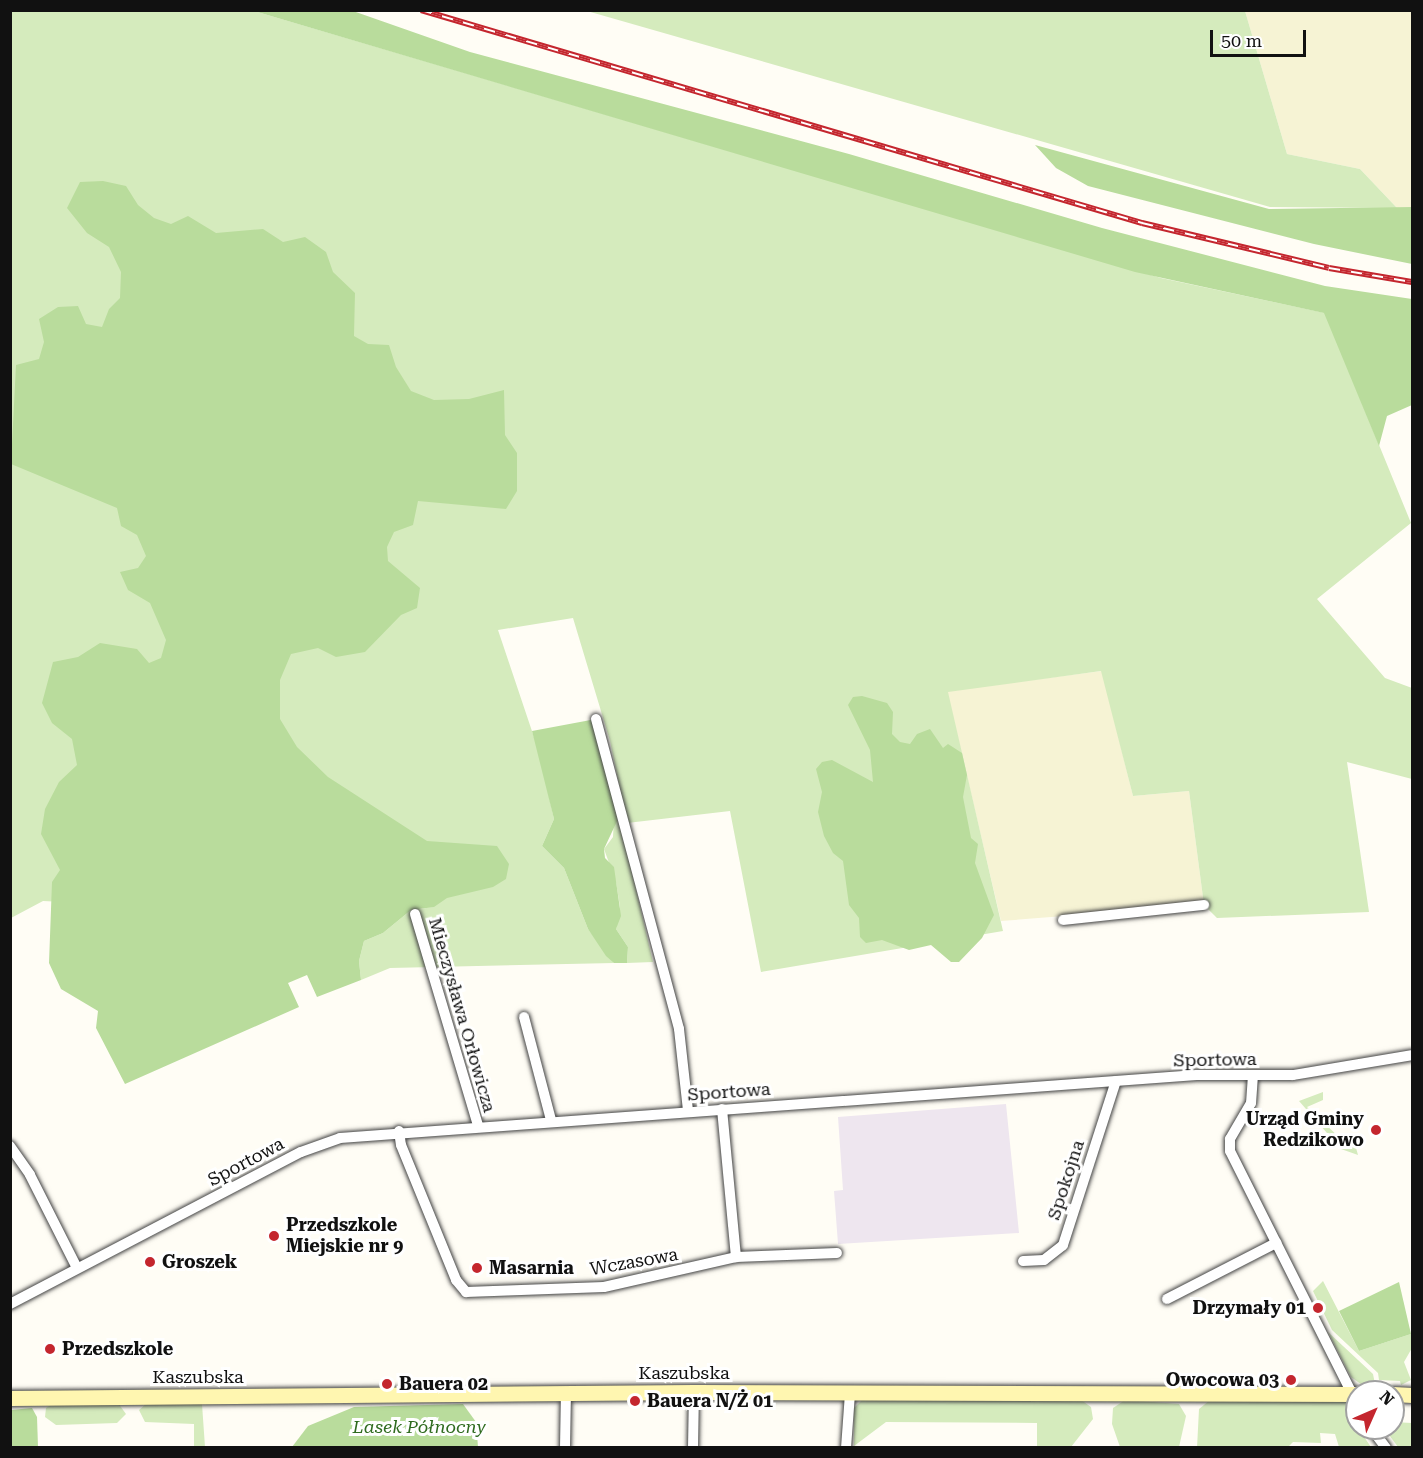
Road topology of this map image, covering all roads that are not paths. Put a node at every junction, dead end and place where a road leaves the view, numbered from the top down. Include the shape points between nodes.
1 (596, 719) dead end
2 (1204, 905) dead end
3 (415, 914) dead end
4 (1063, 920) dead end
5 (524, 1017) dead end
6 (1413, 1055) edge
7 (1253, 1075) junction
8 (1116, 1081) junction
9 (722, 1109) junction
10 (688, 1111) junction
11 (551, 1120) junction
12 (478, 1126) junction
13 (399, 1131) junction
14 (10, 1146) edge
15 (1276, 1243) junction
16 (837, 1253) dead end
17 (736, 1257) junction
18 (1023, 1261) dead end
19 (77, 1268) junction
20 (1167, 1299) dead end
21 (10, 1304) edge
22 (1347, 1380) edge
23 (694, 1392) junction
24 (566, 1393) junction
25 (850, 1393) junction
26 (1345, 1394) edge
27 (10, 1398) edge
28 (565, 1448) edge
29 (693, 1448) edge
30 (846, 1448) edge

1 - 10 street via 679,1029
2 - 4 street
3 - 12 street, Mieczysława Orłowicza
5 - 11 street
6 - 7 street, Sportowa via 1324,1072
7 - 8 street, Sportowa
7 - 15 street via 1251,1102 1229,1145
8 - 9 street, Sportowa
8 - 18 street, Spokojna via 1063,1245 1044,1260
9 - 10 street, Sportowa
9 - 17 street
10 - 11 street, Sportowa
11 - 12 street, Sportowa
12 - 13 street, Sportowa
13 - 17 street, Wczasowa via 401,1145 456,1280 466,1292 604,1287
13 - 19 street, Sportowa via 319,1144
14 - 19 street via 35,1185
15 - 20 street
15 - 22 street
16 - 17 street, Wczasowa
19 - 21 street, Sportowa
23 - 24 main road, Kaszubska
23 - 25 main road, Kaszubska
23 - 29 street
24 - 27 main road, Kaszubska
24 - 28 street
25 - 26 main road, Kaszubska
25 - 30 street

